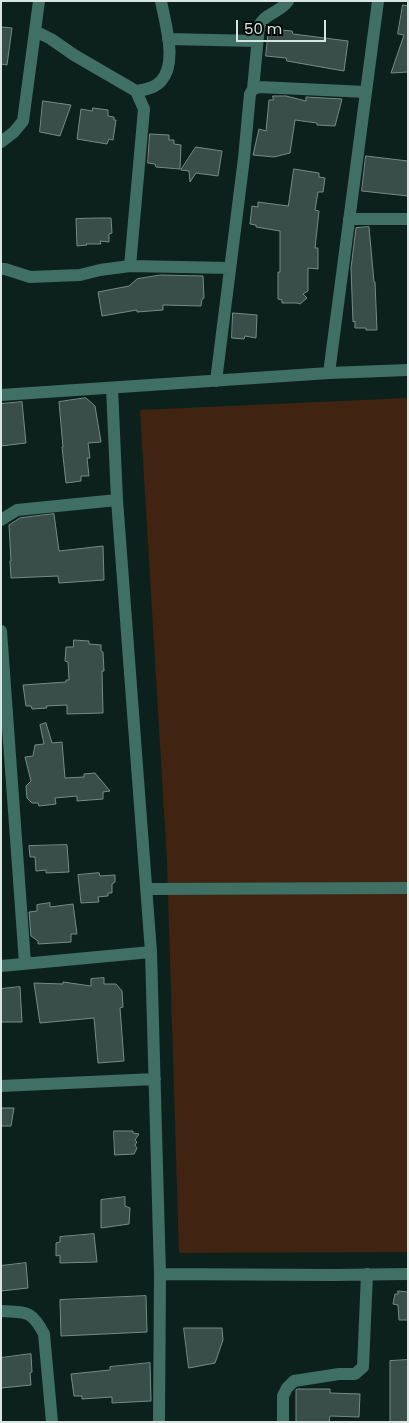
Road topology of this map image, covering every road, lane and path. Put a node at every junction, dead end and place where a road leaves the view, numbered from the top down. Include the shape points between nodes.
1 (40, 1) edge
2 (161, 1) edge
3 (288, 1) edge
4 (378, 1) edge
5 (35, 31) junction
6 (168, 39) junction
7 (257, 40) junction
8 (253, 88) junction
9 (136, 91) junction
10 (366, 92) junction
11 (1, 142) edge
12 (349, 219) junction
13 (408, 219) edge
14 (130, 266) junction
15 (230, 268) junction
16 (1, 269) edge
17 (408, 370) edge
18 (329, 373) junction
19 (216, 380) junction
20 (112, 388) junction
21 (1, 395) edge
22 (117, 500) junction
23 (1, 520) edge
24 (1, 631) edge
25 (408, 888) edge
26 (146, 889) junction
27 (151, 952) junction
28 (25, 963) junction
29 (1, 966) edge
30 (154, 1080) junction
31 (1, 1086) edge
32 (160, 1274) junction
33 (367, 1274) junction
34 (408, 1274) edge
35 (1, 1311) edge
36 (52, 1422) edge
37 (159, 1422) edge
38 (283, 1422) edge

1 - 5 street
2 - 6 street
3 - 7 street via 258,26
4 - 10 street
5 - 9 street
5 - 11 street via 23,121
6 - 7 street
6 - 9 street via 168,68 162,81 153,88
7 - 8 street
8 - 10 street
8 - 15 street
9 - 14 street via 144,109
10 - 12 street
12 - 13 street
12 - 18 street
14 - 15 street
14 - 16 street via 80,275 30,277
15 - 19 street
17 - 18 street
18 - 19 street
19 - 20 street
20 - 21 street
20 - 22 street
22 - 23 street via 17,510
22 - 26 street
24 - 28 street
25 - 26 street
26 - 27 street
27 - 28 street
27 - 30 street
28 - 29 street
30 - 31 street
30 - 32 street
32 - 33 street
32 - 37 street
33 - 34 street
33 - 38 street via 363,1367 355,1374 294,1381 283,1396
35 - 36 street via 28,1313 44,1334

